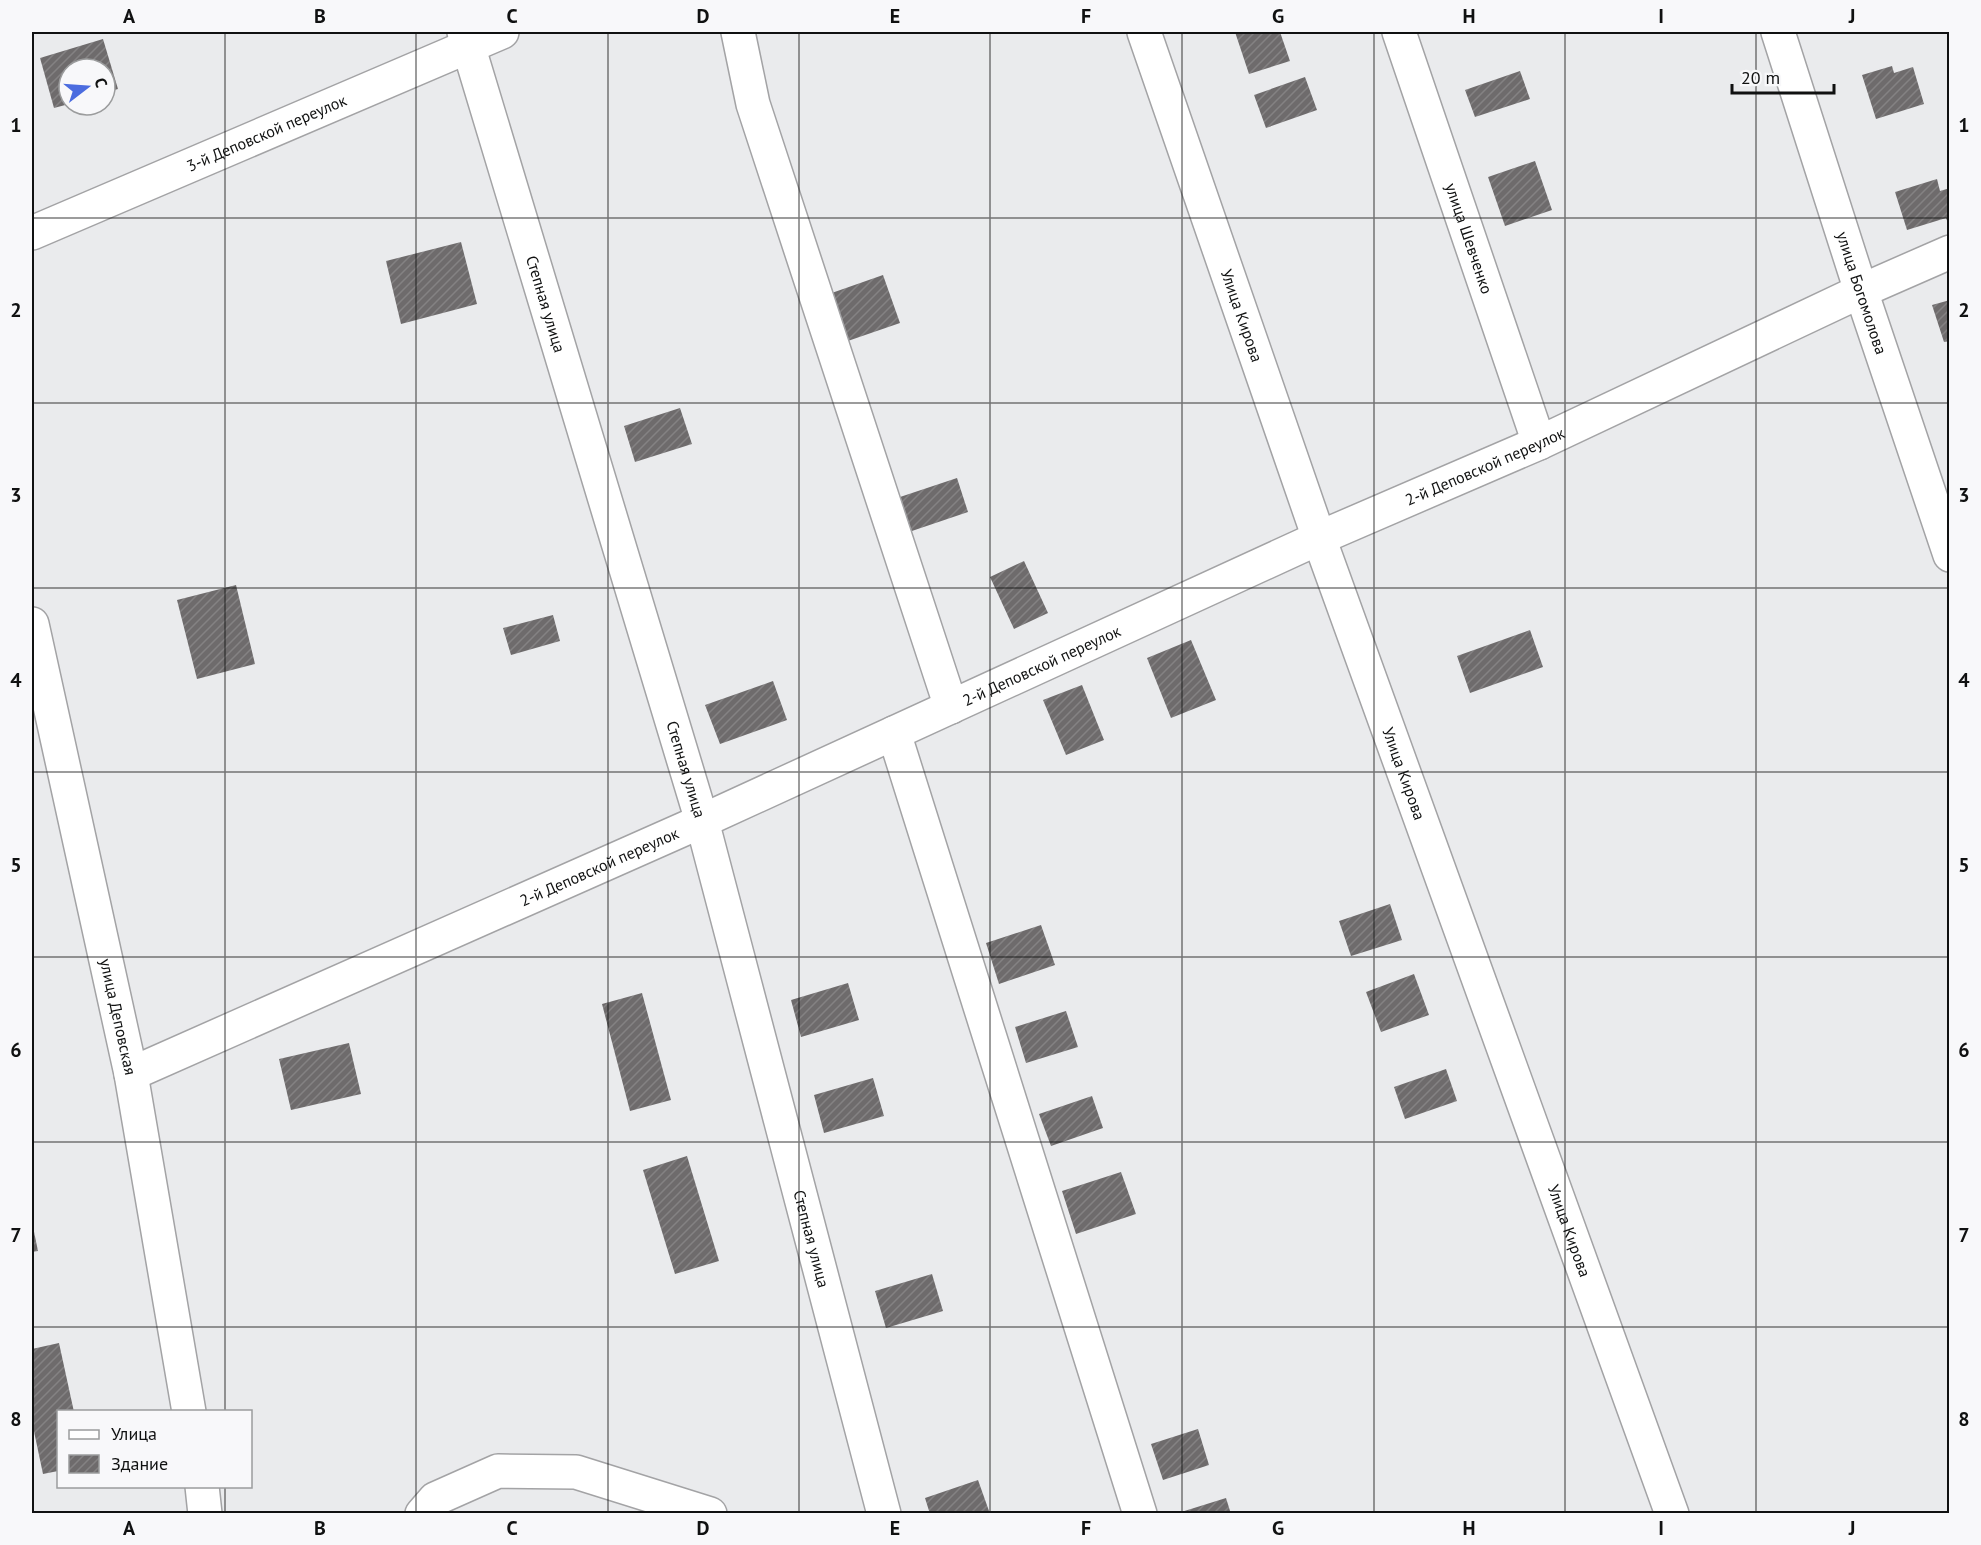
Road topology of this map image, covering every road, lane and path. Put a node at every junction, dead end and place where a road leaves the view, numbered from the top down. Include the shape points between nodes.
1 (502, 32) edge
2 (738, 32) edge
3 (1144, 32) edge
4 (1399, 32) edge
5 (1778, 32) edge
6 (466, 38) edge
7 (32, 233) edge
8 (1950, 252) edge
9 (1861, 291) junction
10 (1539, 443) junction
11 (1319, 538) junction
12 (1950, 555) edge
13 (32, 624) edge
14 (951, 707) junction
15 (894, 733) junction
16 (702, 820) junction
17 (131, 1074) junction
18 (189, 1410) edge
19 (202, 1488) edge
20 (205, 1514) edge
21 (422, 1514) edge
22 (710, 1514) edge
23 (884, 1514) edge
24 (1140, 1514) edge
25 (1672, 1514) edge

1 - 6 street, 3-й Деповской переулок
2 - 14 street via 753,104
3 - 11 street, Улица Кирова
4 - 10 street, улица Шевченко
5 - 9 street, улица Богомолова
6 - 7 street, 3-й Деповской переулок
6 - 16 street, Степная улица
8 - 9 street, 2-й Деповской переулок
9 - 10 street, 2-й Деповской переулок
9 - 12 street, улица Богомолова
10 - 11 street, 2-й Деповской переулок
11 - 14 street, 2-й Деповской переулок
11 - 25 street, Улица Кирова
13 - 17 street, улица Деповская
14 - 15 street, 2-й Деповской переулок
15 - 16 street, 2-й Деповской переулок
15 - 24 street
16 - 17 street, 2-й Деповской переулок
16 - 23 street, Степная улица
17 - 18 street, улица Деповская
19 - 20 street
21 - 22 street via 435,1499 498,1471 576,1472

